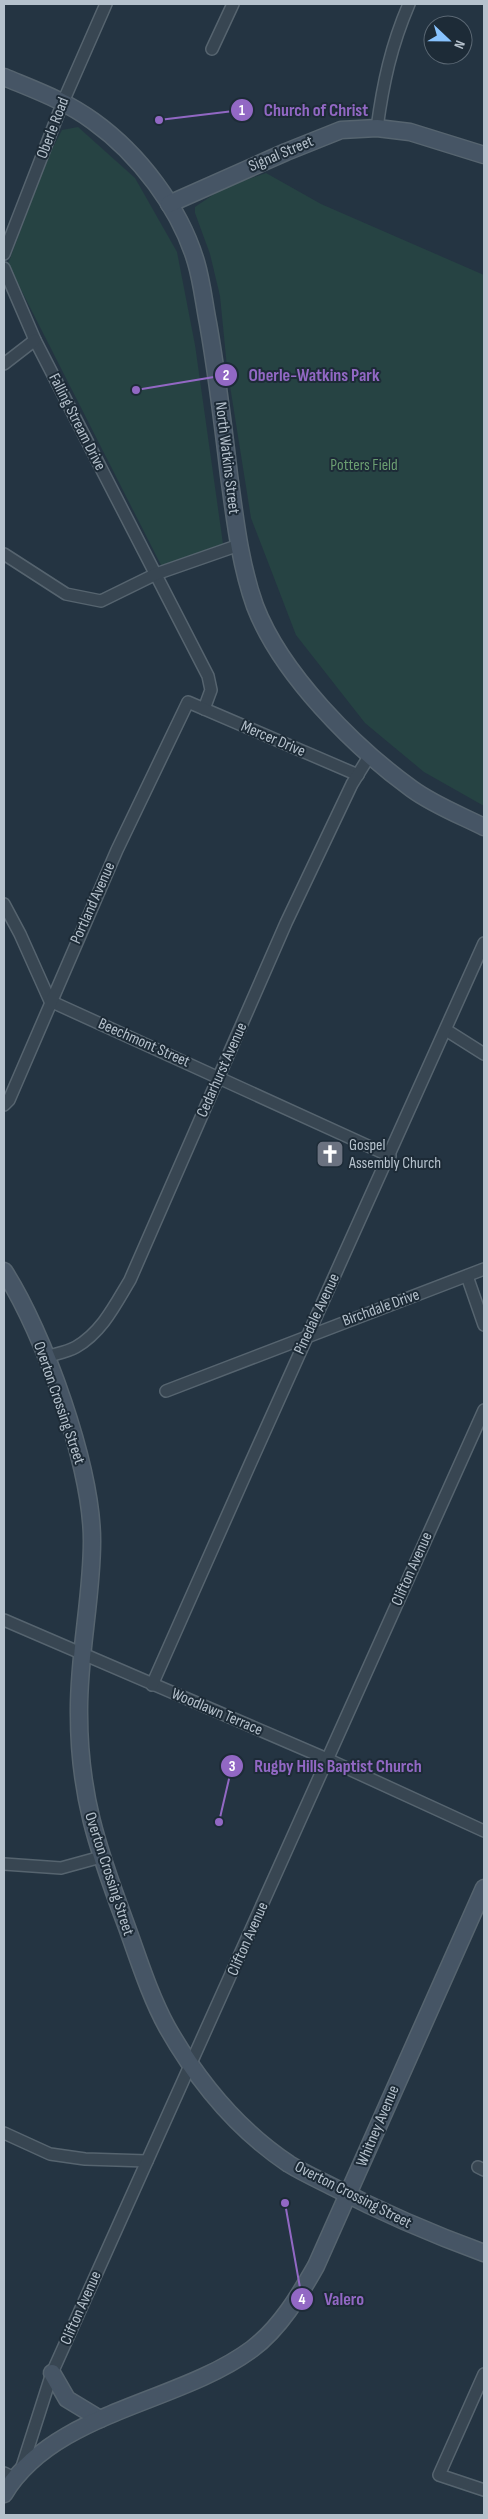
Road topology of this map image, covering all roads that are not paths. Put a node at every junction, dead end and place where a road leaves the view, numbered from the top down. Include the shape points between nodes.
1 (106, 4) edge
2 (233, 4) edge
3 (409, 4) edge
4 (212, 49) dead end
5 (4, 77) edge
6 (62, 102) junction
7 (377, 128) junction
8 (484, 155) edge
9 (170, 204) junction
10 (4, 254) edge
11 (4, 268) edge
12 (35, 340) junction
13 (4, 364) edge
14 (239, 545) junction
15 (4, 554) edge
16 (156, 574) junction
17 (188, 702) joint
18 (204, 709) junction
19 (370, 755) junction
20 (358, 775) junction
21 (484, 826) edge
22 (4, 904) edge
23 (484, 944) edge
24 (50, 1001) junction
25 (446, 1030) junction
26 (484, 1054) edge
27 (219, 1076) junction
28 (4, 1105) edge
29 (390, 1156) junction
30 (484, 1269) edge
31 (4, 1271) edge
32 (467, 1276) junction
33 (484, 1325) edge
34 (306, 1336) junction
35 (46, 1357) junction
36 (166, 1391) dead end
37 (484, 1410) edge
38 (4, 1620) edge
39 (82, 1655) junction
40 (152, 1685) junction
41 (327, 1759) junction
42 (484, 1831) edge
43 (101, 1857) junction
44 (4, 1864) edge
45 (484, 1888) edge
46 (191, 2064) junction
47 (4, 2133) edge
48 (147, 2161) junction
49 (348, 2195) junction
50 (484, 2253) edge
51 (52, 2374) junction
52 (484, 2374) edge
53 (100, 2419) junction
54 (13, 2474) edge
55 (484, 2490) edge
56 (4, 2494) edge

1 - 6 street, Oberle Road
2 - 4 street
3 - 7 street via 384,75
5 - 6 main road, North Watkins Street
6 - 9 main road, North Watkins Street via 104,130 146,173
6 - 10 street, Oberle Road
7 - 8 main road, Signal Street via 410,132
7 - 9 main road, Signal Street via 341,130
9 - 14 main road, North Watkins Street via 196,262 202,289
11 - 12 street, Falling Stream Drive
12 - 13 street
12 - 16 street, Falling Stream Drive
14 - 16 street
14 - 19 main road, North Watkins Street via 256,607 285,662 329,715
15 - 16 street via 66,594 101,601
16 - 18 street, Falling Stream Drive via 208,676 211,690
17 - 18 street, Mercer Drive
17 - 24 street, Portland Avenue
18 - 20 street, Mercer Drive
19 - 20 street, Cedarhurst Avenue
19 - 21 main road, North Watkins Street via 413,790
20 - 27 street, Cedarhurst Avenue via 286,922
22 - 24 street
23 - 25 street, Pinedale Avenue
24 - 27 street, Beechmont Street
24 - 28 street, Portland Avenue via 9,1100
25 - 26 street
25 - 29 street, Pinedale Avenue
27 - 29 street, Beechmont Street
27 - 35 street, Cedarhurst Avenue via 130,1280 110,1315 75,1348
29 - 34 street, Pinedale Avenue
30 - 32 street, Birchdale Drive
31 - 35 main road, Overton Crossing Street
32 - 33 street
32 - 34 street, Birchdale Drive
34 - 36 street, Birchdale Drive
34 - 40 street, Pinedale Avenue
35 - 39 main road, Overton Crossing Street via 76,1445 92,1537
37 - 41 street, Clifton Avenue
38 - 39 street, Woodlawn Terrace
39 - 40 street, Woodlawn Terrace
39 - 43 main road, Overton Crossing Street via 80,1764 87,1809
40 - 41 street, Woodlawn Terrace
41 - 42 street, Woodlawn Terrace
41 - 46 street, Clifton Avenue
43 - 44 street via 61,1868
43 - 46 main road, Overton Crossing Street via 166,2026
45 - 49 main road, Whitney Avenue
46 - 48 street, Clifton Avenue
46 - 49 main road, Overton Crossing Street via 207,2088 258,2140 292,2166
47 - 48 street via 50,2154
48 - 51 street, Clifton Avenue
49 - 50 main road, Overton Crossing Street via 431,2234
49 - 53 main road, Whitney Avenue via 300,2294 278,2324 252,2349 221,2369
51 - 53 main road via 67,2399
51 - 54 street, Clifton Avenue
52 - 55 street via 439,2474
53 - 54 main road, Whitney Avenue via 62,2439
54 - 56 main road, Clifton Avenue

